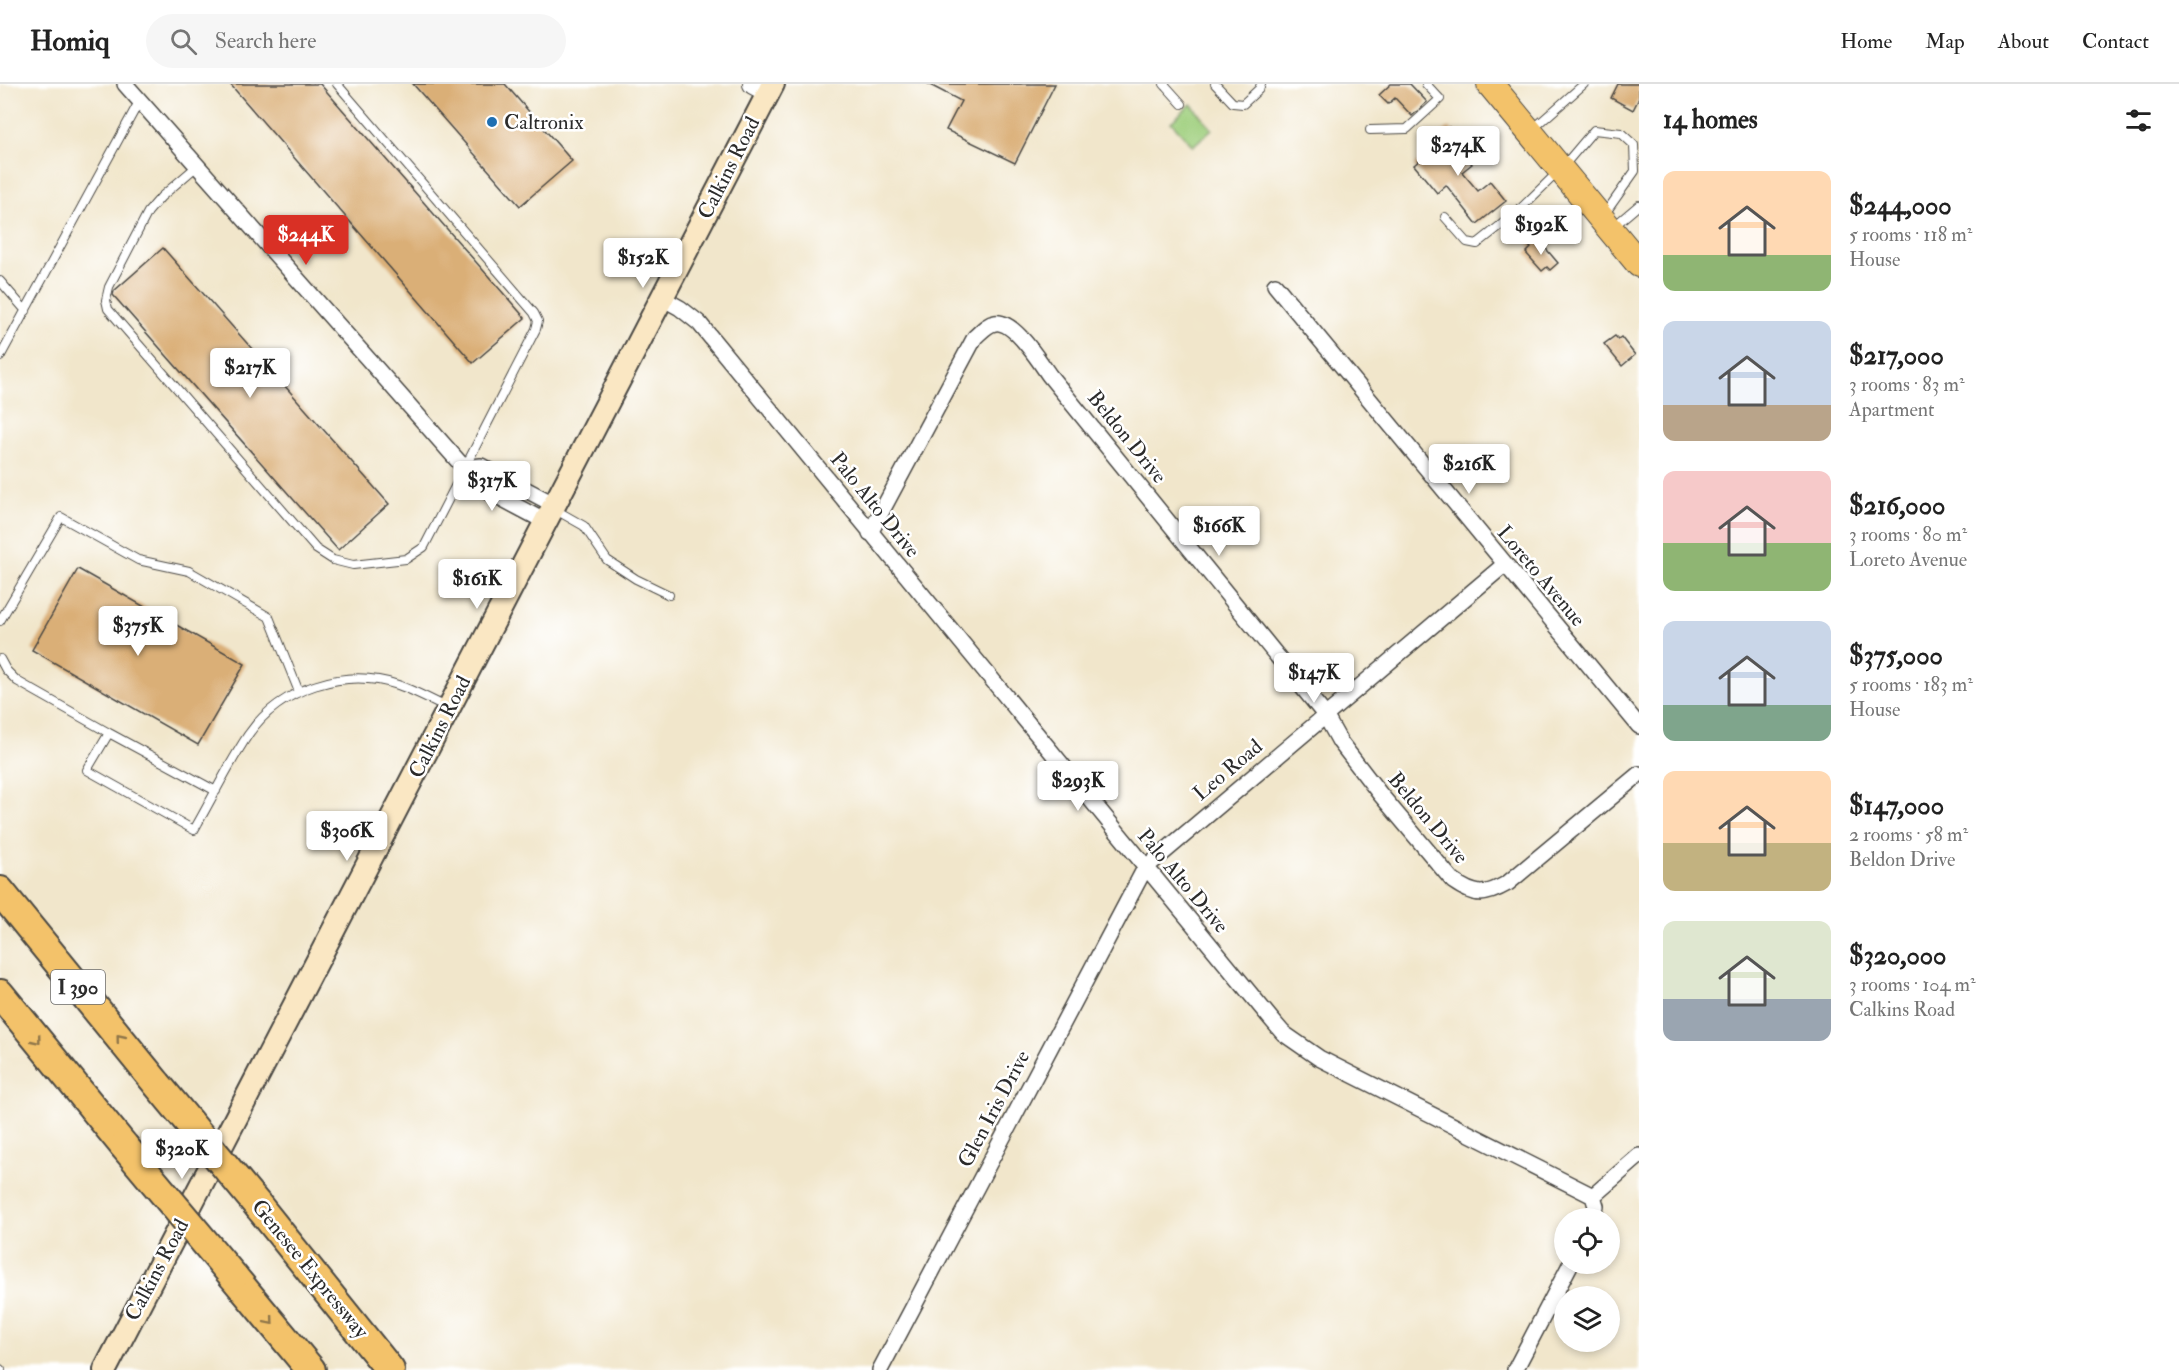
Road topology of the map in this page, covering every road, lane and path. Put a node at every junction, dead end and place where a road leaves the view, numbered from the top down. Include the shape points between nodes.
1 (124, 84) edge
2 (337, 84) edge
3 (1164, 84) edge
4 (1215, 84) edge
5 (1261, 84) edge
6 (1426, 84) edge
7 (1490, 84) edge
8 (1584, 84) edge
9 (765, 87) edge
10 (140, 100) junction
11 (1182, 104) dead end
12 (1370, 130) dead end
13 (1530, 132) junction
14 (197, 166) junction
15 (1561, 169) junction
16 (1639, 205) edge
17 (1445, 218) dead end
18 (1606, 224) junction
19 (1639, 264) edge
20 (0, 281) edge
21 (1275, 285) dead end
22 (662, 298) junction
23 (26, 310) junction
24 (0, 357) edge
25 (464, 468) junction
26 (551, 512) junction
27 (870, 533) junction
28 (1504, 565) junction
29 (669, 595) dead end
30 (0, 621) edge
31 (0, 659) edge
32 (299, 692) junction
33 (449, 709) junction
34 (1325, 715) junction
35 (1639, 726) edge
36 (109, 733) junction
37 (1639, 774) edge
38 (216, 791) junction
39 (1145, 868) junction
40 (0, 891) edge
41 (0, 994) edge
42 (1639, 1156) edge
43 (1593, 1196) junction
44 (1596, 1208) edge
45 (1565, 1274) edge
46 (105, 1370) edge
47 (311, 1370) edge
48 (390, 1370) edge
49 (880, 1370) edge
50 (1515, 1370) edge

1 - 10 street
2 - 25 lane via 538,321
3 - 11 lane
4 - 5 lane via 1233,104 1243,104
6 - 12 lane via 1440,99 1407,129
7 - 13 main road
8 - 13 lane
9 - 22 main road, Calkins Road
10 - 14 street
10 - 23 lane
13 - 15 main road
14 - 25 street
14 - 25 lane via 148,212 109,287 108,309 316,549 333,560 353,565 406,559 424,547
15 - 17 lane via 1478,244 1467,242
15 - 18 main road
15 - 18 lane via 1594,130 1621,133 1634,145 1635,171
16 - 18 lane
18 - 19 main road
20 - 23 lane
21 - 28 street, Loreto Avenue
22 - 26 main road, Calkins Road
22 - 27 street, Palo Alto Drive via 699,323
23 - 24 lane
25 - 26 street via 481,466
26 - 29 lane via 584,526 607,561
26 - 33 main road, Calkins Road
27 - 34 street, Beldon Drive via 975,337 994,323 1002,324 1023,340
27 - 39 street, Palo Alto Drive
28 - 34 street, Leo Road
28 - 35 street, Loreto Avenue
30 - 32 lane via 61,517 138,560 189,572 269,617
31 - 36 lane via 17,681
32 - 33 lane via 337,680 375,680 398,685
32 - 38 lane via 277,706 249,734
33 - 46 main road, Calkins Road
34 - 37 street, Beldon Drive via 1340,742 1444,871 1475,893 1491,892 1508,883
34 - 39 street, Leo Road
36 - 38 lane
36 - 38 lane via 87,770 194,830
39 - 43 street, Palo Alto Drive via 1283,1033 1299,1045
39 - 49 street, Glen Iris Drive
48 -> 40 highway, Genesee Expressway / I 390, bridge
41 -> 47 highway, bridge
42 - 43 street
43 - 44 street
45 - 50 street

